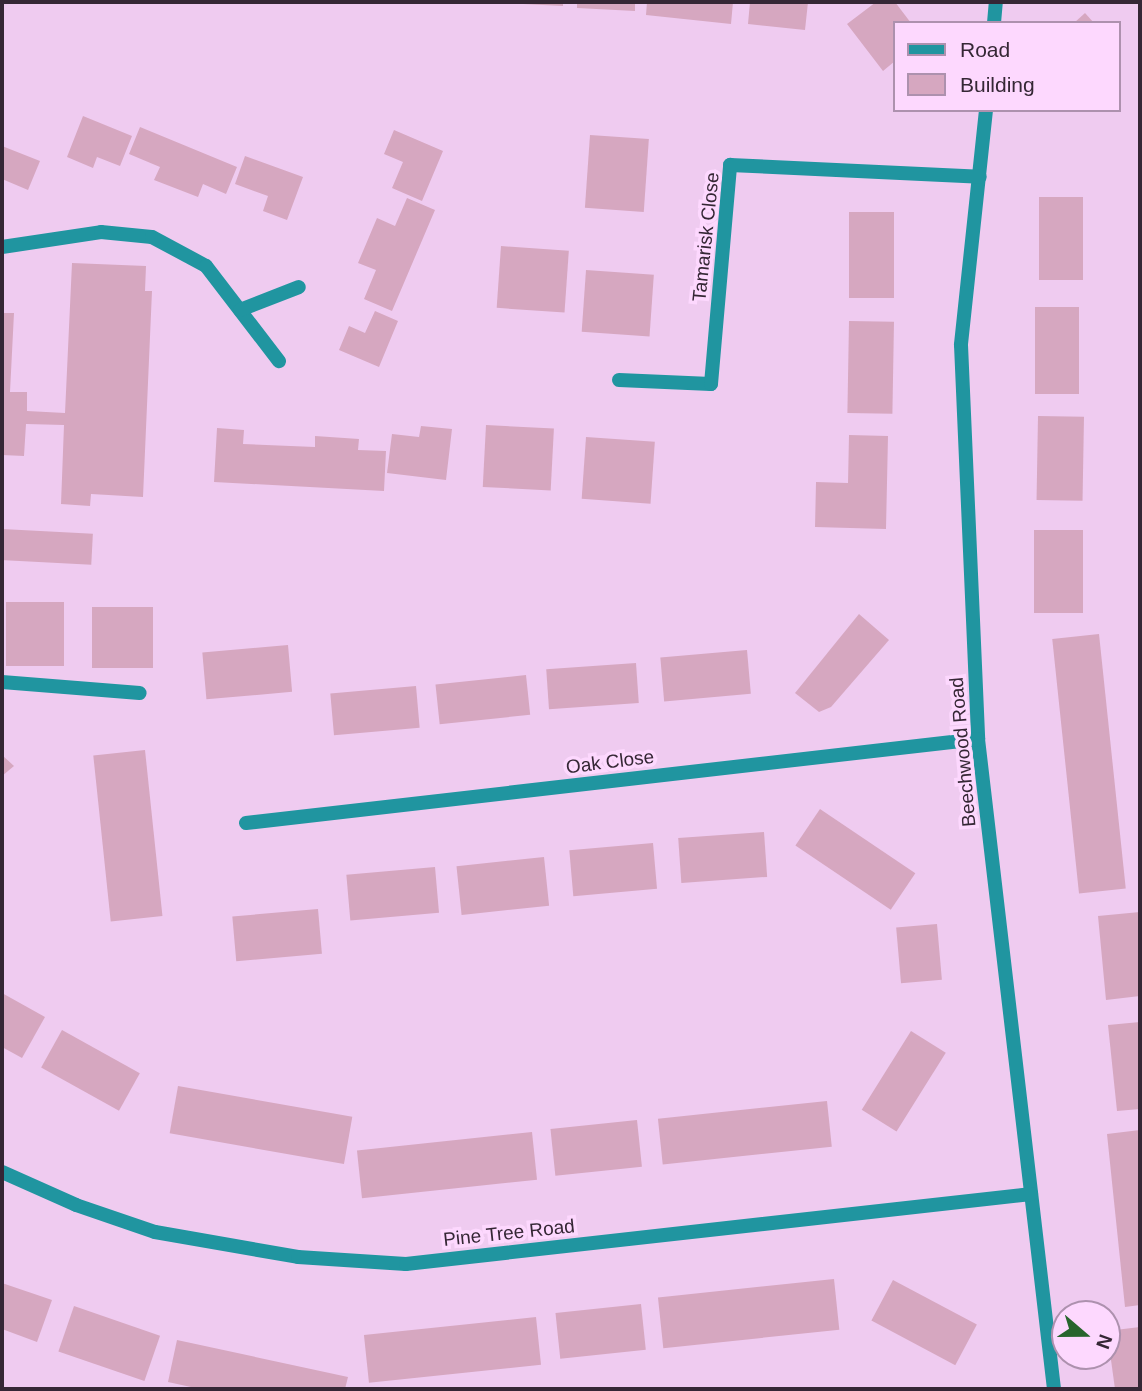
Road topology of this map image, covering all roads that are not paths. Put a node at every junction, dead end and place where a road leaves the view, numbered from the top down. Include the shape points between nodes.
1 (996, 2) edge
2 (994, 21) edge
3 (986, 112) edge
4 (980, 177) junction
5 (2, 247) edge
6 (299, 288) dead end
7 (240, 310) junction
8 (279, 361) dead end
9 (619, 380) dead end
10 (2, 682) edge
11 (140, 693) dead end
12 (978, 739) junction
13 (246, 822) dead end
14 (2, 1172) edge
15 (1031, 1194) junction
16 (1054, 1389) edge

1 - 2 street
3 - 4 street, Beechwood Road
4 - 9 street, Tamarisk Close via 730,165 711,384
4 - 12 street, Beechwood Road via 961,345
5 - 7 street via 101,232 152,237 206,266
6 - 7 street
7 - 8 street
10 - 11 street
12 - 13 street, Oak Close
12 - 15 street, Beechwood Road
14 - 15 street, Pine Tree Road via 76,1205 155,1232 298,1256 405,1264
15 - 16 street, Beechwood Road

